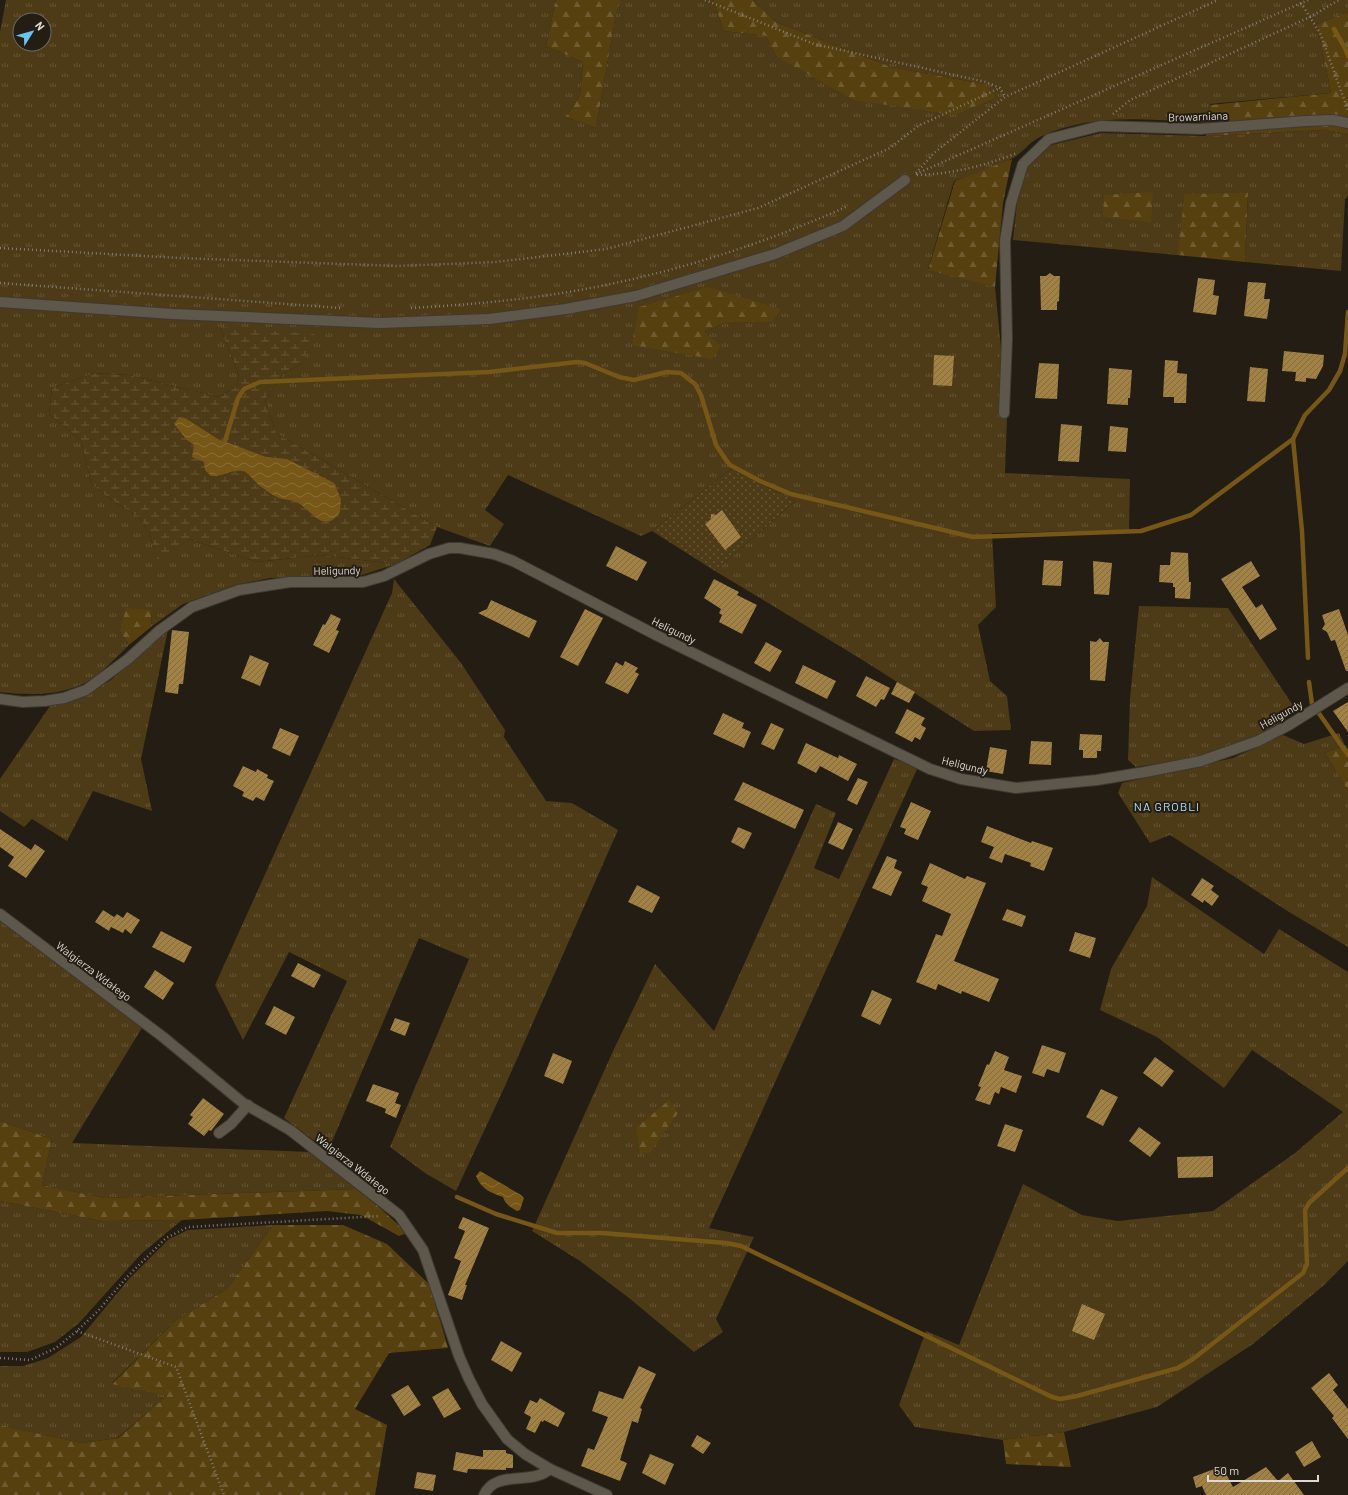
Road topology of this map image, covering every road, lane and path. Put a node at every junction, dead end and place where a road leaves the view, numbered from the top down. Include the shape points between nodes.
1 (705, 0) edge
2 (1218, 0) edge
3 (1308, 0) edge
4 (1339, 0) edge
5 (1301, 3) junction
6 (1310, 17) junction
7 (1000, 88) junction
8 (1005, 97) junction
9 (1348, 111) edge
10 (1348, 123) edge
11 (1098, 127) junction
12 (1023, 150) dead end
13 (914, 175) junction
14 (905, 180) dead end
15 (850, 205) dead end
16 (0, 248) edge
17 (0, 284) edge
18 (0, 302) edge
19 (347, 308) dead end
20 (409, 308) dead end
21 (1004, 413) dead end
22 (1348, 688) edge
23 (0, 699) edge
24 (0, 914) edge
25 (248, 1105) junction
26 (220, 1133) dead end
27 (399, 1215) junction
28 (77, 1331) junction
29 (0, 1358) edge
30 (550, 1469) junction
31 (224, 1495) edge
32 (484, 1495) edge
33 (607, 1495) edge

1 - 7 path via 814,44 967,77
2 - 8 path
3 - 5 path
4 - 6 path
5 - 6 path
5 - 13 path
6 - 9 path via 1320,33
6 - 11 path via 1130,100
7 - 8 path
7 - 16 path via 918,126 890,148 758,208 606,249 496,262 397,266
8 - 13 path via 934,153
10 - 11 street, Browarniana via 1333,120 1305,121 1200,129
11 - 21 street, Browarniana via 1050,139 1023,164 1010,203 1005,241 1007,339
12 - 13 path via 963,170
14 - 18 street via 843,226 775,254 636,296 566,309 489,319 380,323 173,314
15 - 20 path via 751,246 662,272 563,293 489,303
17 - 19 path
22 - 23 street, Heligundy via 1258,741 1200,761 1097,780 1016,788 961,779 930,769 656,636 513,561 477,550 449,548 429,554 384,576 363,582 290,582 239,590 192,607 86,690 64,698 45,701
24 - 25 street, Walgierza Wdałego via 163,1037
25 - 26 street
25 - 27 street, Walgierza Wdałego via 290,1130
27 - 28 path via 188,1227 166,1238
27 - 30 street, Walgierza Wdałego via 423,1250 459,1356 482,1404 507,1439 525,1454
28 - 29 path via 56,1348 30,1360
28 - 31 path via 176,1367
30 - 32 street via 543,1475 498,1481 487,1488
30 - 33 street, Walgierza Wdałego

